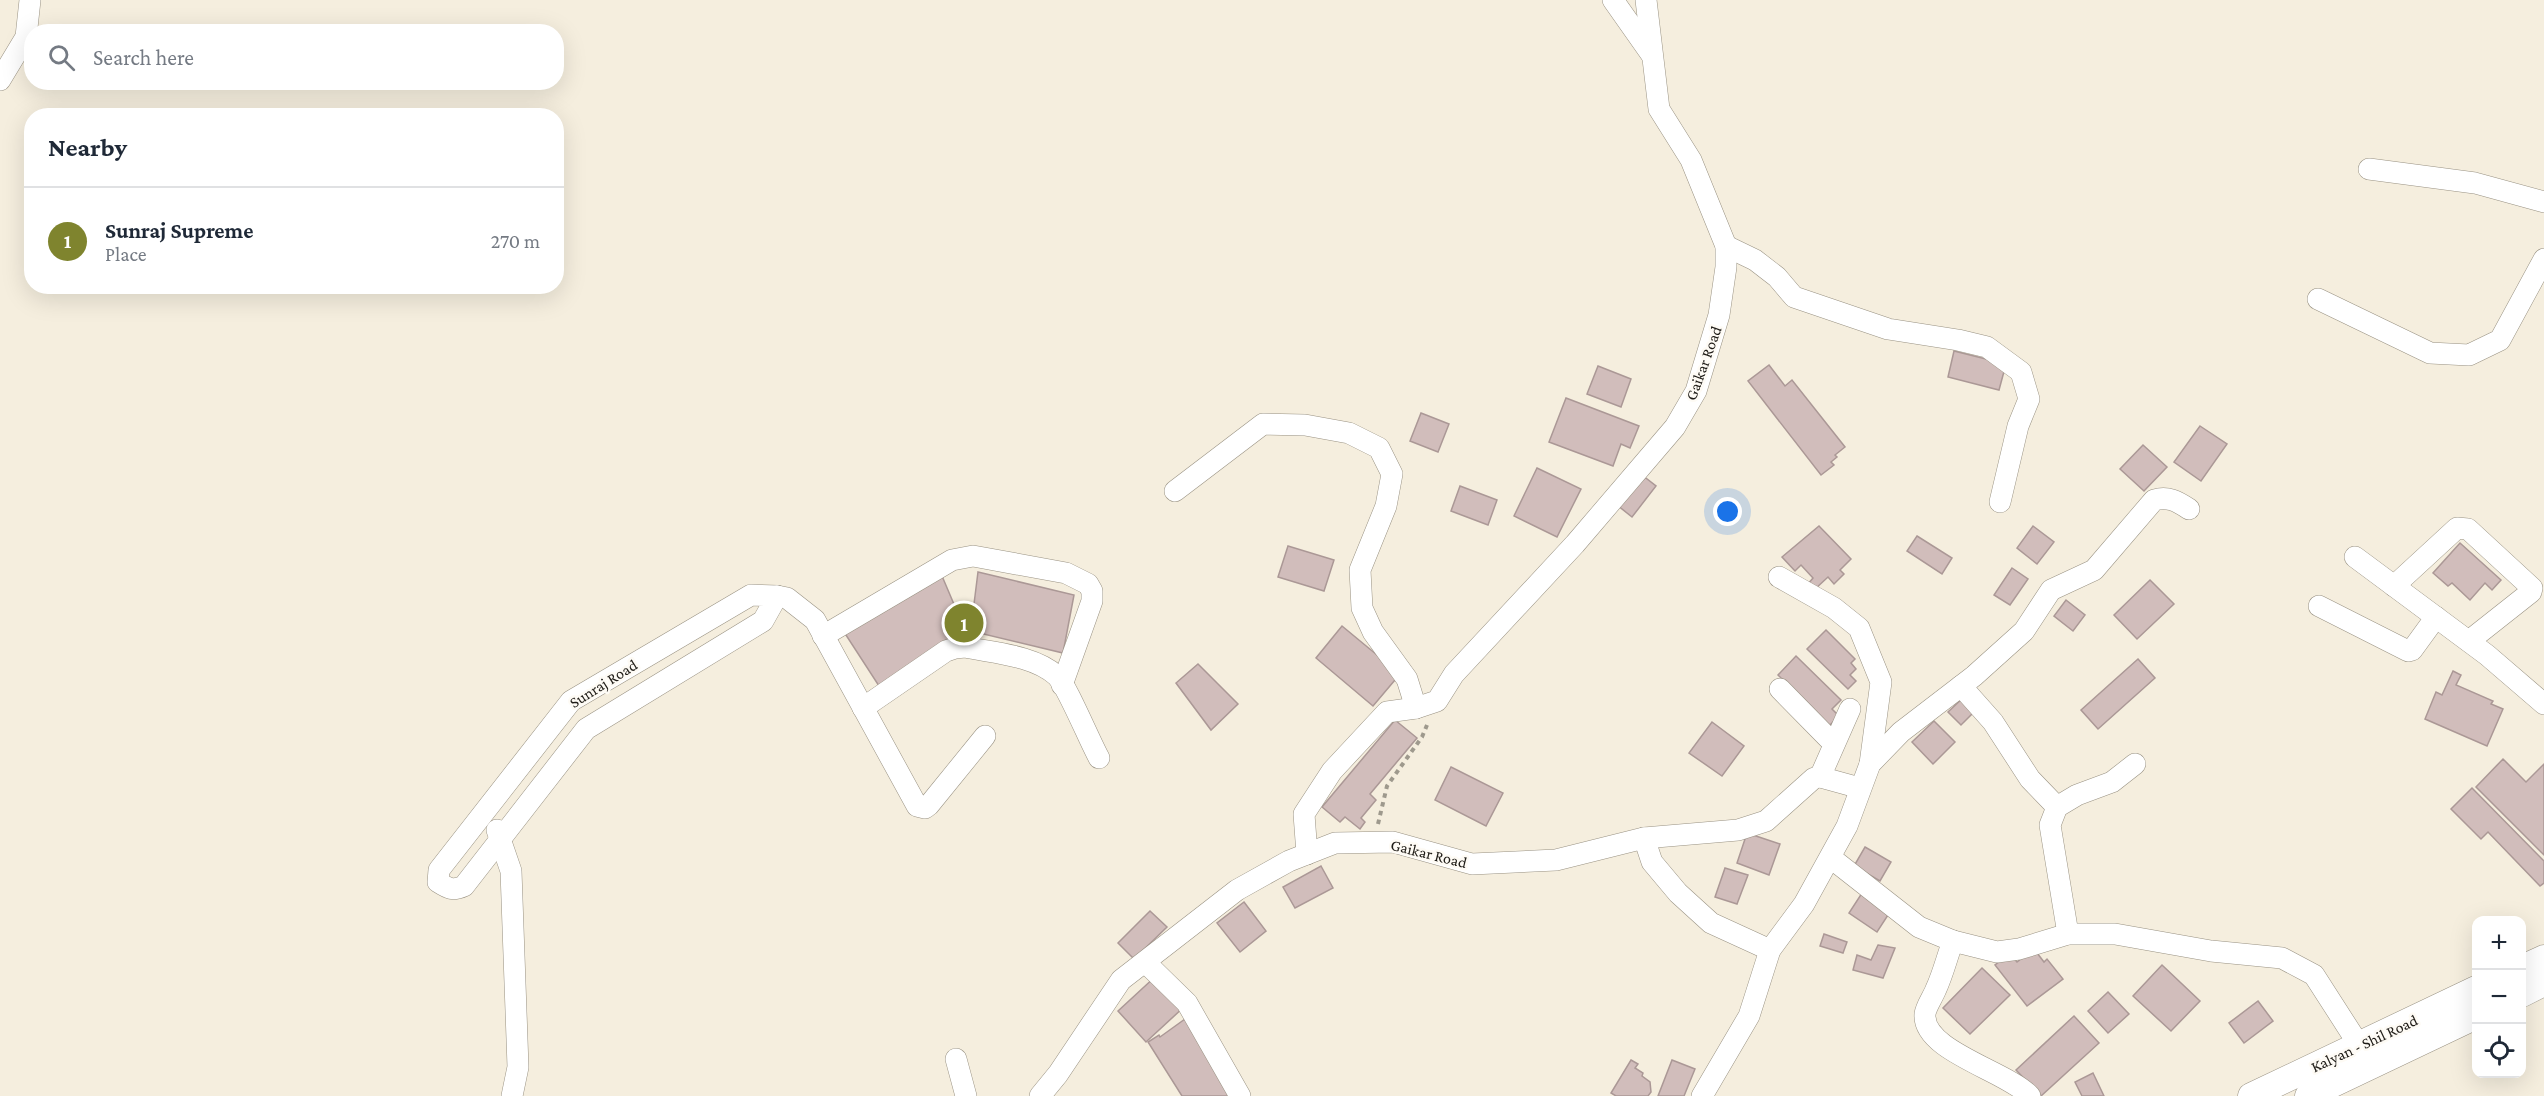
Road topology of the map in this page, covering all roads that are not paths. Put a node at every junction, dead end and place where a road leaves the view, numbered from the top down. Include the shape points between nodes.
1 (30, 0) edge
2 (1613, 0) edge
3 (1646, 0) edge
4 (27, 24) edge
5 (24, 40) edge
6 (1651, 54) junction
7 (0, 80) edge
8 (2369, 169) dead end
9 (2544, 202) edge
10 (1726, 246) junction
11 (2544, 259) edge
12 (2318, 299) dead end
13 (1174, 491) dead end
14 (2000, 502) dead end
15 (2189, 509) dead end
16 (2355, 557) dead end
17 (1779, 578) dead end
18 (2394, 586) junction
19 (777, 596) junction
20 (2319, 606) dead end
21 (2436, 617) junction
22 (824, 636) junction
23 (2469, 641) junction
24 (1062, 685) junction
25 (1962, 686) junction
26 (592, 688) junction
27 (1780, 689) dead end
28 (2544, 704) edge
29 (863, 708) junction
30 (1416, 708) junction
31 (1850, 709) dead end
32 (609, 714) junction
33 (554, 721) junction
34 (985, 736) dead end
35 (577, 739) junction
36 (1833, 743) junction
37 (1099, 758) dead end
38 (1870, 764) junction
39 (2135, 764) dead end
40 (1820, 777) junction
41 (1860, 788) junction
42 (488, 807) junction
43 (2057, 807) junction
44 (1644, 838) junction
45 (500, 839) junction
46 (1307, 854) junction
47 (1831, 858) junction
48 (2068, 934) junction
49 (1953, 941) junction
50 (1770, 950) junction
51 (2544, 958) edge
52 (1145, 962) junction
53 (2526, 966) edge
54 (2544, 983) edge
55 (2472, 992) edge
56 (2526, 992) edge
57 (2472, 1018) edge
58 (2359, 1045) junction
59 (956, 1059) dead end
60 (512, 1096) edge
61 (966, 1096) edge
62 (1040, 1096) edge
63 (1240, 1096) edge
64 (1702, 1096) edge
65 (2030, 1096) edge
66 (2251, 1096) edge
67 (2308, 1096) edge

1 - 4 street
2 - 6 street
3 - 6 street
5 - 7 street
6 - 10 street via 1659,109 1691,160
8 - 9 street via 2475,183
10 - 14 street via 1755,260 1794,297 1888,329 1987,347 2021,372 2029,399 2018,426
10 - 30 street, Gaikar Road via 1719,315 1696,391 1675,427 1575,544 1454,674 1437,700
11 - 12 street via 2500,340 2469,355 2430,353
13 - 30 street via 1263,424 1305,425 1349,433 1379,448 1392,474 1386,506 1360,570 1362,608 1373,632 1407,679
15 - 25 street via 2163,497 2154,500 2094,570 2051,590 2024,631
16 - 18 street
17 - 38 street via 1834,608 1859,628 1881,682
18 - 21 street
18 - 23 street via 2457,528 2468,529 2532,588
19 - 22 street via 788,598 807,613
19 - 26 street, Sunraj Road via 751,596
19 - 32 street via 763,621
20 - 21 street via 2408,651
21 - 23 street
22 - 24 street via 952,560 973,556 1066,573 1088,584 1092,601
22 - 29 street
23 - 28 street
24 - 29 street via 1046,668 1029,661 955,648
24 - 37 street
25 - 38 street via 1901,732
25 - 43 street via 1993,722 2030,779
26 - 32 street
26 - 33 street, Sunraj Road via 571,701
27 - 36 street
29 - 34 street via 921,808 929,805
30 - 46 street via 1386,712 1332,771 1304,814
31 - 36 street
32 - 35 street
33 - 35 street
33 - 42 street, Sunraj Road
35 - 45 street
36 - 40 street
38 - 41 street
39 - 43 street via 2112,782
40 - 41 street
40 - 44 street, Gaikar Road via 1814,778 1766,821 1738,830
41 - 47 street
42 - 45 street
42 - 45 street, Sunraj Road via 439,870 438,882 455,890 464,885
43 - 48 street via 2050,825
44 - 46 street, Gaikar Road via 1556,860 1472,864 1393,842 1335,843
44 - 50 street via 1652,862 1711,923
45 - 60 street via 511,871 518,1067
46 - 52 street via 1238,890
47 - 49 street via 1919,927
47 - 50 street
48 - 49 street via 1996,952
48 - 58 street via 2115,934 2211,951 2282,958 2314,975
49 - 65 street via 1925,1012 1926,1026 1941,1043 2001,1075
50 - 64 street via 1749,1016
51 - 53 main road
52 - 62 street via 1121,980
52 - 63 street via 1187,1003
54 - 56 main road
55 - 58 main road, Kalyan - Shil Road
57 - 67 main road, Kalyan - Shil Road
58 - 66 main road, Kalyan - Shil Road
59 - 61 street

